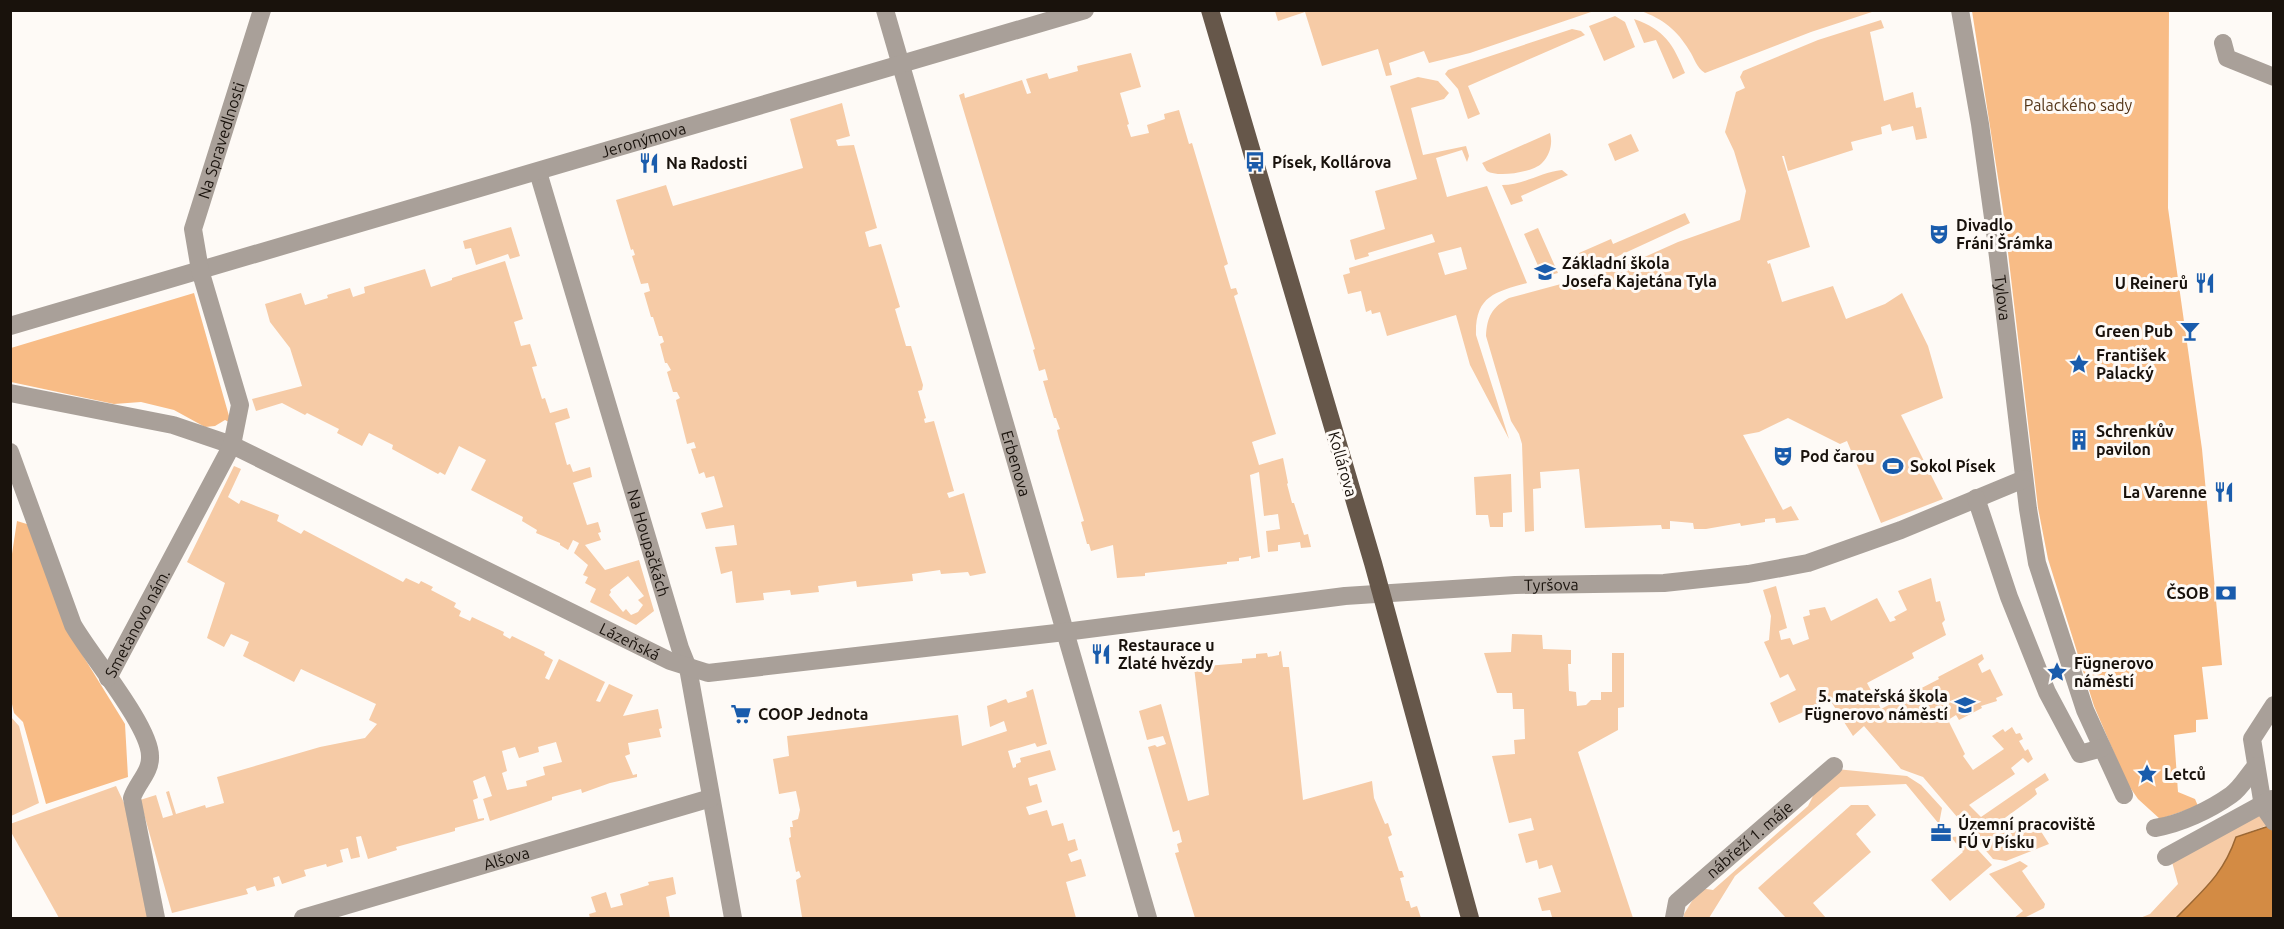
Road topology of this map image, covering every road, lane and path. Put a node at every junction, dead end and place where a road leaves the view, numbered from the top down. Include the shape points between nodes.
1 (262, 10) edge
2 (885, 10) edge
3 (1085, 10) edge
4 (1210, 10) edge
5 (1960, 10) edge
6 (2223, 43) dead end
7 (901, 64) junction
8 (2274, 77) edge
9 (538, 172) junction
10 (200, 270) junction
11 (10, 326) edge
12 (10, 393) edge
13 (232, 445) junction
14 (10, 452) edge
15 (2024, 479) junction
16 (1976, 498) junction
17 (1381, 593) junction
18 (1065, 632) junction
19 (688, 668) junction
20 (108, 678) junction
21 (2274, 705) edge
22 (2102, 748) junction
23 (1834, 766) dead end
24 (2256, 766) junction
25 (2124, 795) dead end
26 (711, 798) junction
27 (2270, 811) edge
28 (2199, 813) junction
29 (2155, 828) dead end
30 (2211, 832) junction
31 (2166, 857) dead end
32 (156, 918) edge
33 (303, 918) edge
34 (734, 918) edge
35 (1148, 918) edge
36 (1470, 918) edge
37 (1674, 918) edge

1 - 10 street, Na Spravedlnosti via 193,229
2 - 7 street, Erbenova
3 - 7 street, Jeronýmova
4 - 17 main road, Kollárova
5 - 15 street, Tylova via 1995,232
6 - 8 street via 2227,58
7 - 9 street, Jeronýmova
7 - 18 street, Erbenova
9 - 10 street, Jeronýmova
9 - 19 street, Na Houpačkách
10 - 11 street
10 - 13 street, Smetanovo nám. via 240,405
12 - 13 street via 173,425
13 - 19 street, Lázeňská
13 - 20 street, Smetanovo nám.
14 - 20 street, Smetanovo nám. via 73,625
15 - 16 street, Tyršova
15 - 22 street via 2037,563 2085,710
16 - 17 street, Tyršova via 1808,563 1748,574 1664,583 1515,585
16 - 22 street via 2009,597 2047,692 2080,754
17 - 18 street, Tyršova
17 - 36 main road, Kollárova
18 - 19 street, Lázeňská via 708,673
18 - 35 street, Erbenova
19 - 26 street, Na Houpačkách
20 - 32 street via 147,739 148,769 132,798
21 - 24 street via 2252,739
22 - 25 street
23 - 37 street, nábřeží 1. máje via 1677,902
24 - 27 street
24 - 28 street via 2233,794
26 - 33 street, Alšova
26 - 34 street, Na Houpačkách
27 - 30 street
28 - 29 street
28 - 30 street
30 - 31 street

